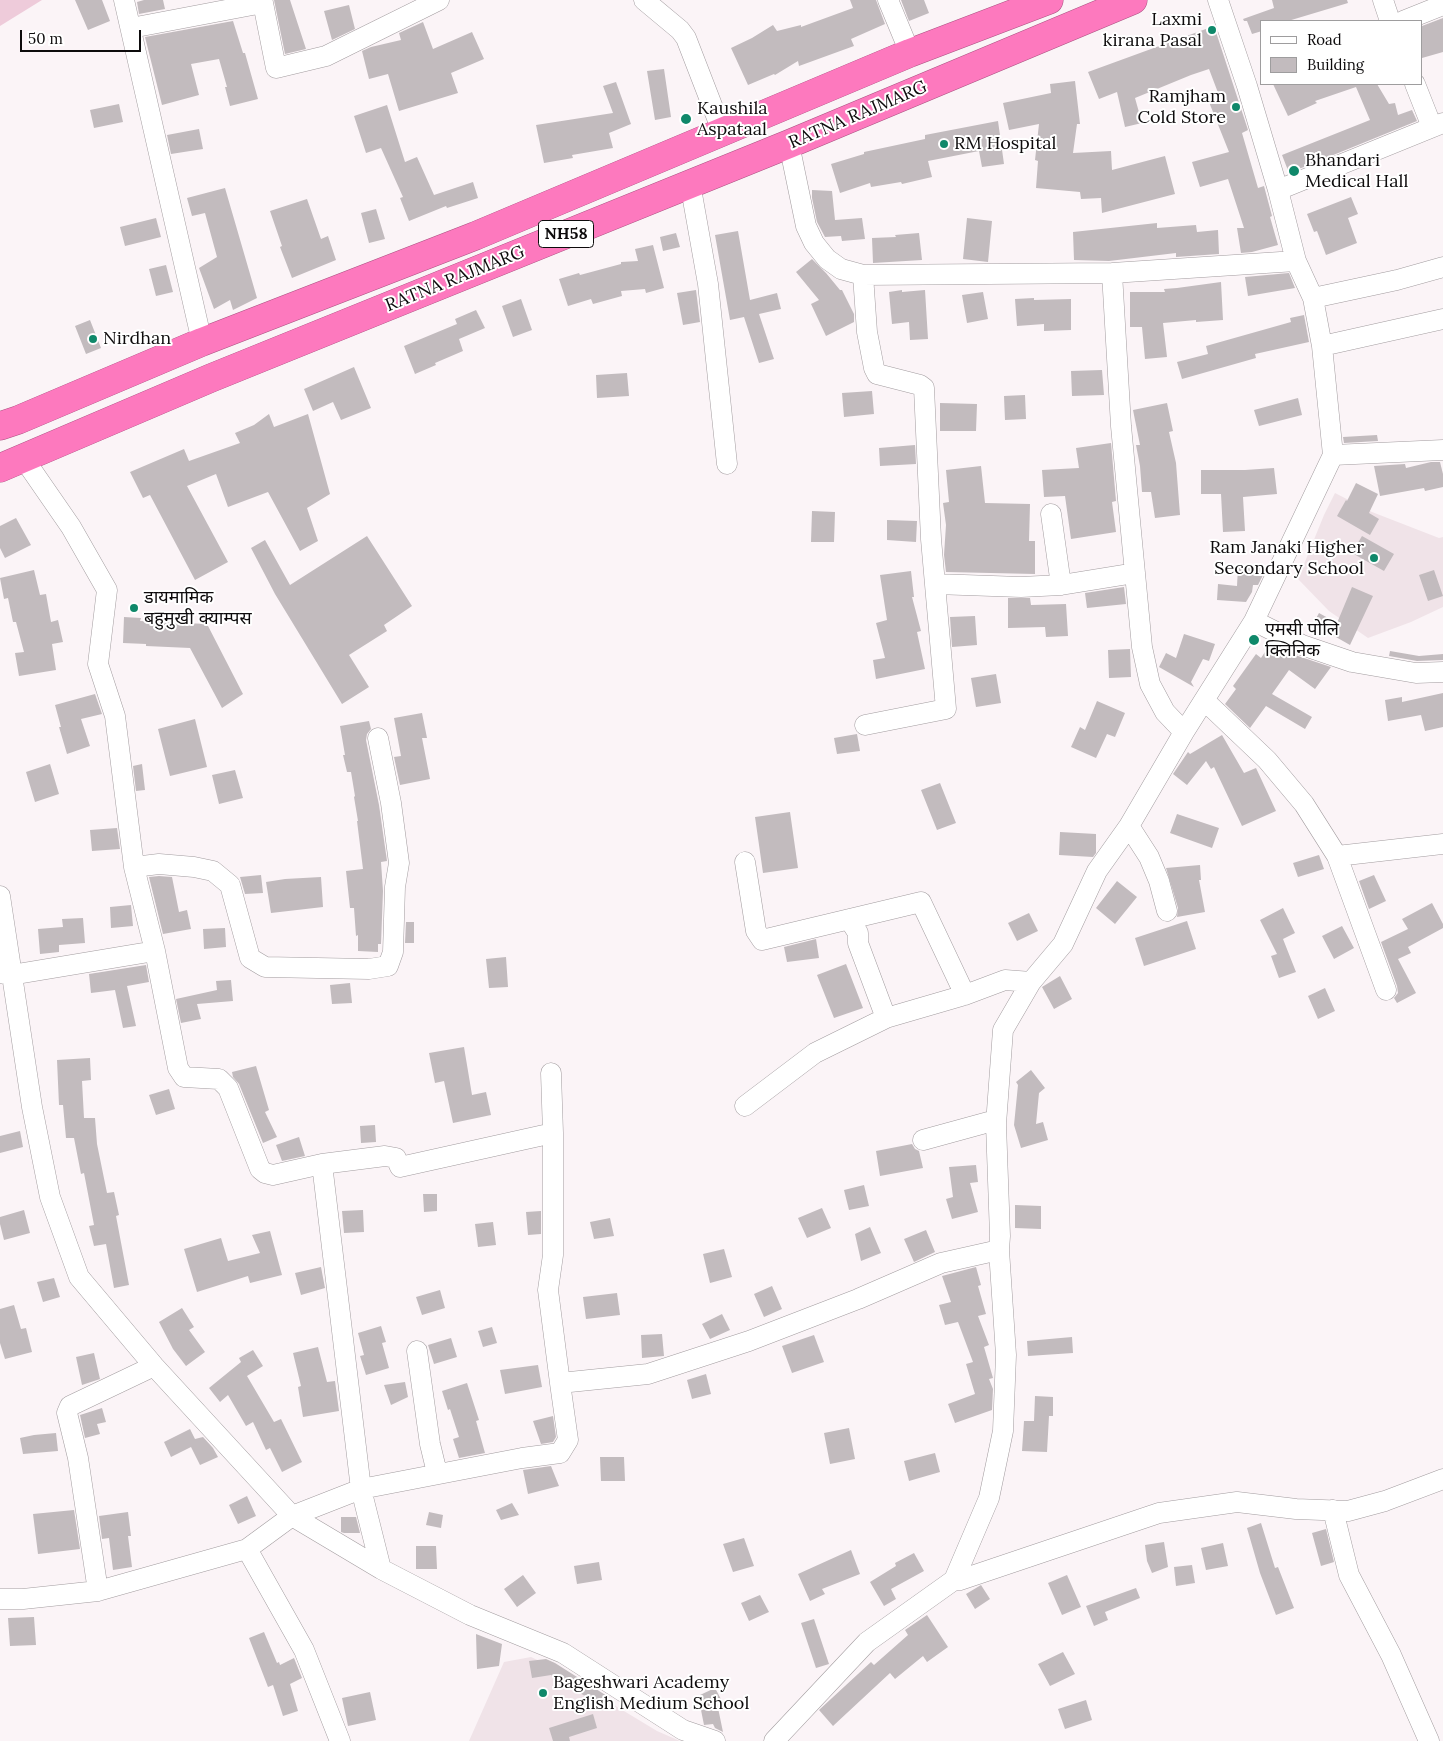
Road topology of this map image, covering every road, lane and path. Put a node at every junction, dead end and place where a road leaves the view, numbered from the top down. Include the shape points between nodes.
1 (124, 0) edge
2 (439, 0) edge
3 (644, 0) edge
4 (888, 0) edge
5 (1049, 0) edge
6 (1132, 0) edge
7 (1218, 0) edge
8 (1383, 0) edge
9 (1443, 5) edge
10 (1390, 20) edge
11 (1406, 20) edge
12 (131, 28) junction
13 (910, 53) junction
14 (1254, 83) edge
15 (1416, 85) edge
16 (1437, 125) edge
17 (722, 131) junction
18 (789, 144) junction
19 (690, 183) junction
20 (1278, 190) junction
21 (1296, 261) junction
22 (1443, 267) edge
23 (1112, 273) junction
24 (863, 274) junction
25 (1313, 298) junction
26 (1443, 319) edge
27 (202, 342) junction
28 (1322, 346) junction
29 (0, 426) edge
30 (1443, 450) edge
31 (1333, 455) junction
32 (12, 464) edge
33 (727, 464) dead end
34 (1051, 514) dead end
35 (1135, 573) junction
36 (935, 584) junction
37 (1060, 585) junction
38 (1254, 620) junction
39 (1443, 672) edge
40 (1205, 702) junction
41 (865, 725) dead end
42 (1184, 732) junction
43 (378, 738) dead end
44 (1129, 826) junction
45 (1443, 844) edge
46 (1336, 856) junction
47 (745, 862) dead end
48 (134, 867) junction
49 (0, 896) edge
50 (1167, 911) dead end
51 (849, 919) junction
52 (155, 951) junction
53 (6, 974) edge
54 (1031, 982) junction
55 (1386, 990) dead end
56 (965, 995) junction
57 (886, 1018) junction
58 (551, 1073) dead end
59 (745, 1106) dead end
60 (996, 1120) junction
61 (553, 1133) junction
62 (923, 1140) dead end
63 (322, 1164) junction
64 (999, 1250) junction
65 (417, 1351) dead end
66 (154, 1366) junction
67 (560, 1382) junction
68 (437, 1473) junction
69 (1443, 1479) edge
70 (361, 1489) junction
71 (1333, 1510) junction
72 (292, 1516) junction
73 (247, 1549) junction
74 (381, 1568) junction
75 (954, 1580) junction
76 (98, 1591) junction
77 (0, 1599) edge
78 (340, 1741) edge
79 (715, 1741) edge
80 (774, 1741) edge
81 (1429, 1741) edge

1 - 12 street
2 - 12 street via 326,56 276,68 263,3
3 - 17 street via 686,38
4 - 13 street
5 - 13 highway, RATNA RAJMARG / NH58
6 - 18 highway, RATNA RAJMARG / NH58
7 - 14 street
8 - 10 street
9 - 11 street
12 - 27 street
13 - 17 highway, RATNA RAJMARG / NH58
14 - 20 street
15 - 16 street
16 - 20 street
17 - 27 highway, RATNA RAJMARG / NH58 via 474,236
18 - 19 highway, RATNA RAJMARG / NH58
18 - 24 street via 806,226 814,243 842,269
19 - 32 highway, RATNA RAJMARG / NH58 via 211,378
19 - 33 street via 708,284
20 - 21 street
21 - 23 street
21 - 25 street
22 - 25 street
23 - 24 street
23 - 35 street via 1120,426
24 - 36 street via 867,332 877,374 924,388
25 - 28 street
26 - 28 street
27 - 29 highway, RATNA RAJMARG / NH58
28 - 31 street
30 - 31 street
31 - 38 street
32 - 48 street via 71,527 107,590 98,664 115,716
34 - 37 street
35 - 37 street
35 - 42 street via 1142,647 1150,684 1165,712
36 - 37 street
36 - 41 street via 946,709
38 - 39 street via 1302,645 1352,662 1416,673
38 - 40 street
40 - 42 street
40 - 46 street via 1267,760 1304,804
42 - 44 street
43 - 48 street via 400,863 393,952 388,966 369,969 265,967 250,958 230,885 213,871 159,864
44 - 50 street via 1149,857
44 - 54 street via 1097,871 1063,944
45 - 46 street
46 - 55 street
47 - 51 street via 756,930 762,940
48 - 52 street
49 - 53 street
51 - 56 street via 921,902
51 - 57 street via 858,933 858,943
52 - 53 street
52 - 63 street via 175,1058 184,1077 219,1079 228,1088 260,1169 265,1173 273,1175
53 - 66 street via 50,1198 79,1277
54 - 56 street via 1005,980
54 - 60 street via 1003,1030
56 - 57 street
57 - 59 street via 815,1053
58 - 61 street
60 - 62 street
60 - 64 street
61 - 63 street via 400,1167 396,1158 384,1156
61 - 67 street via 553,1255 548,1290
63 - 70 street
64 - 67 street via 941,1263 749,1341 648,1374
64 - 75 street via 1006,1355 1003,1431 989,1498
65 - 68 street
66 - 72 street
66 - 76 street via 70,1406 67,1413 78,1458
67 - 68 street via 568,1440 560,1453
68 - 70 street
69 - 71 street via 1385,1501 1348,1511
70 - 72 street
70 - 74 street
71 - 75 street via 1237,1502 1159,1513
71 - 81 street via 1350,1576 1391,1655
72 - 73 street
72 - 74 street
73 - 76 street
73 - 78 street via 304,1650
74 - 79 street via 470,1615 563,1653 683,1730
75 - 80 street via 867,1642
76 - 77 street

